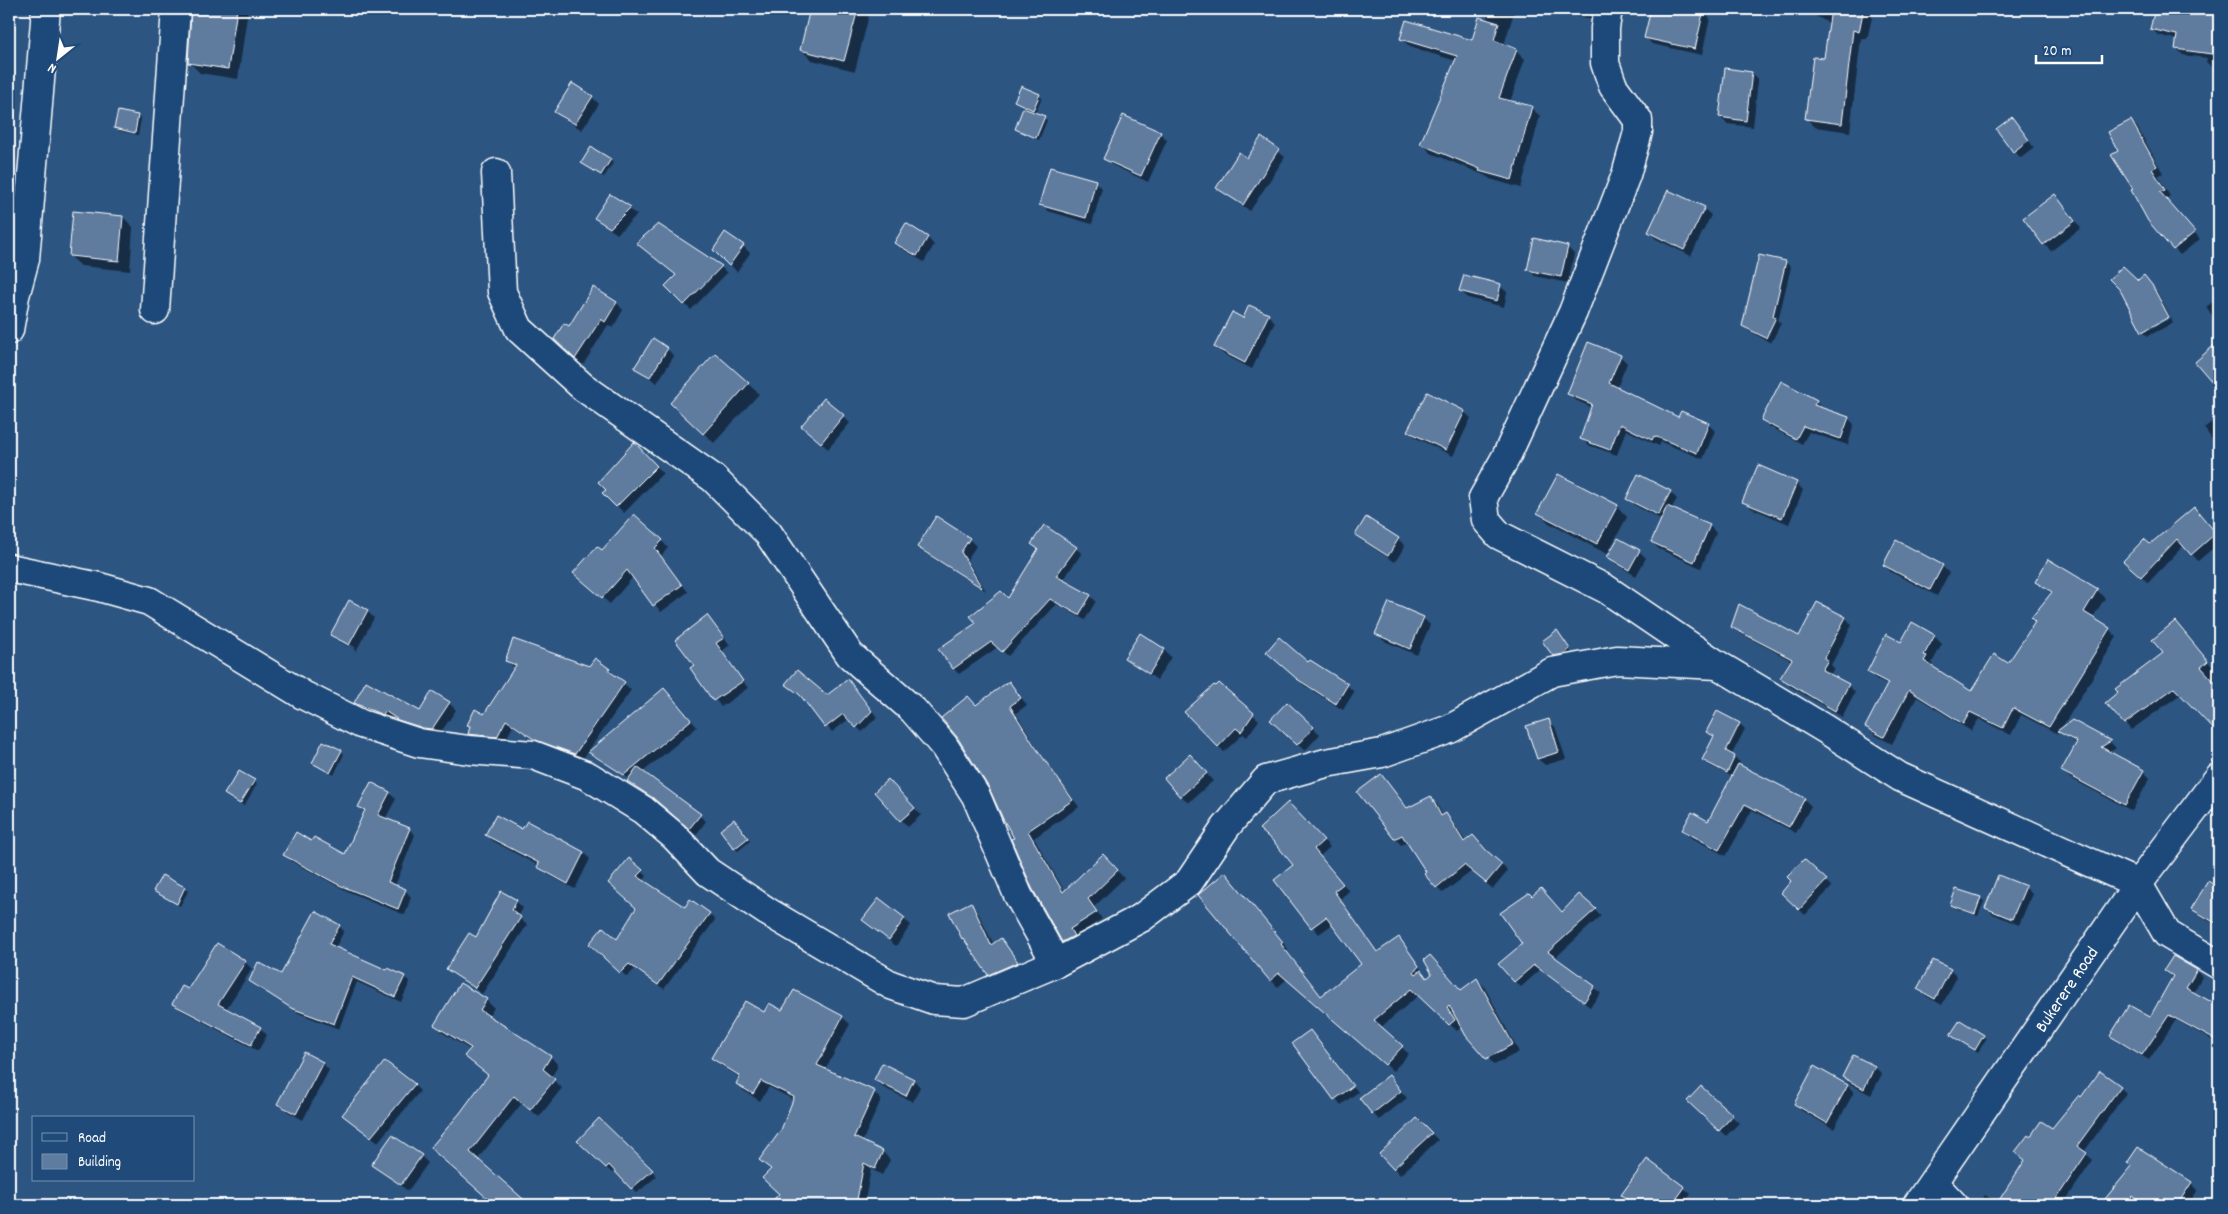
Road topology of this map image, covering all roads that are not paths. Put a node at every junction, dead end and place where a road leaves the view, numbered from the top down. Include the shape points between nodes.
1 (46, 9) edge
2 (176, 9) edge
3 (1608, 9) edge
4 (496, 173) dead end
5 (154, 310) dead end
6 (9, 330) edge
7 (9, 568) edge
8 (1718, 666) junction
9 (2215, 792) edge
10 (2138, 884) junction
11 (1056, 963) junction
12 (2219, 965) edge
13 (1934, 1184) junction
14 (1917, 1205) edge
15 (1954, 1205) edge

1 - 6 street via 25,259
2 - 5 street
3 - 8 street via 1605,64 1613,86 1638,120 1638,132 1626,175 1572,312 1506,457 1483,498 1486,520 1500,535 1606,589
4 - 11 street via 502,292 519,330 583,387 713,478 768,533 850,655 913,710 944,746 976,796 1018,895
7 - 11 street via 148,601 303,695 361,724 419,743 533,755 588,776 643,810 674,836 708,872 768,912 891,985 934,1000 964,1002
8 - 10 street via 1900,777
8 - 11 street via 1617,660 1552,672 1450,729 1382,753 1326,763 1266,780 1226,827 1188,882 1141,918
9 - 10 street, Bukerere Road
10 - 12 street via 2166,934
10 - 13 street, Bukerere Road
13 - 14 street, Bukerere Road
13 - 15 street

